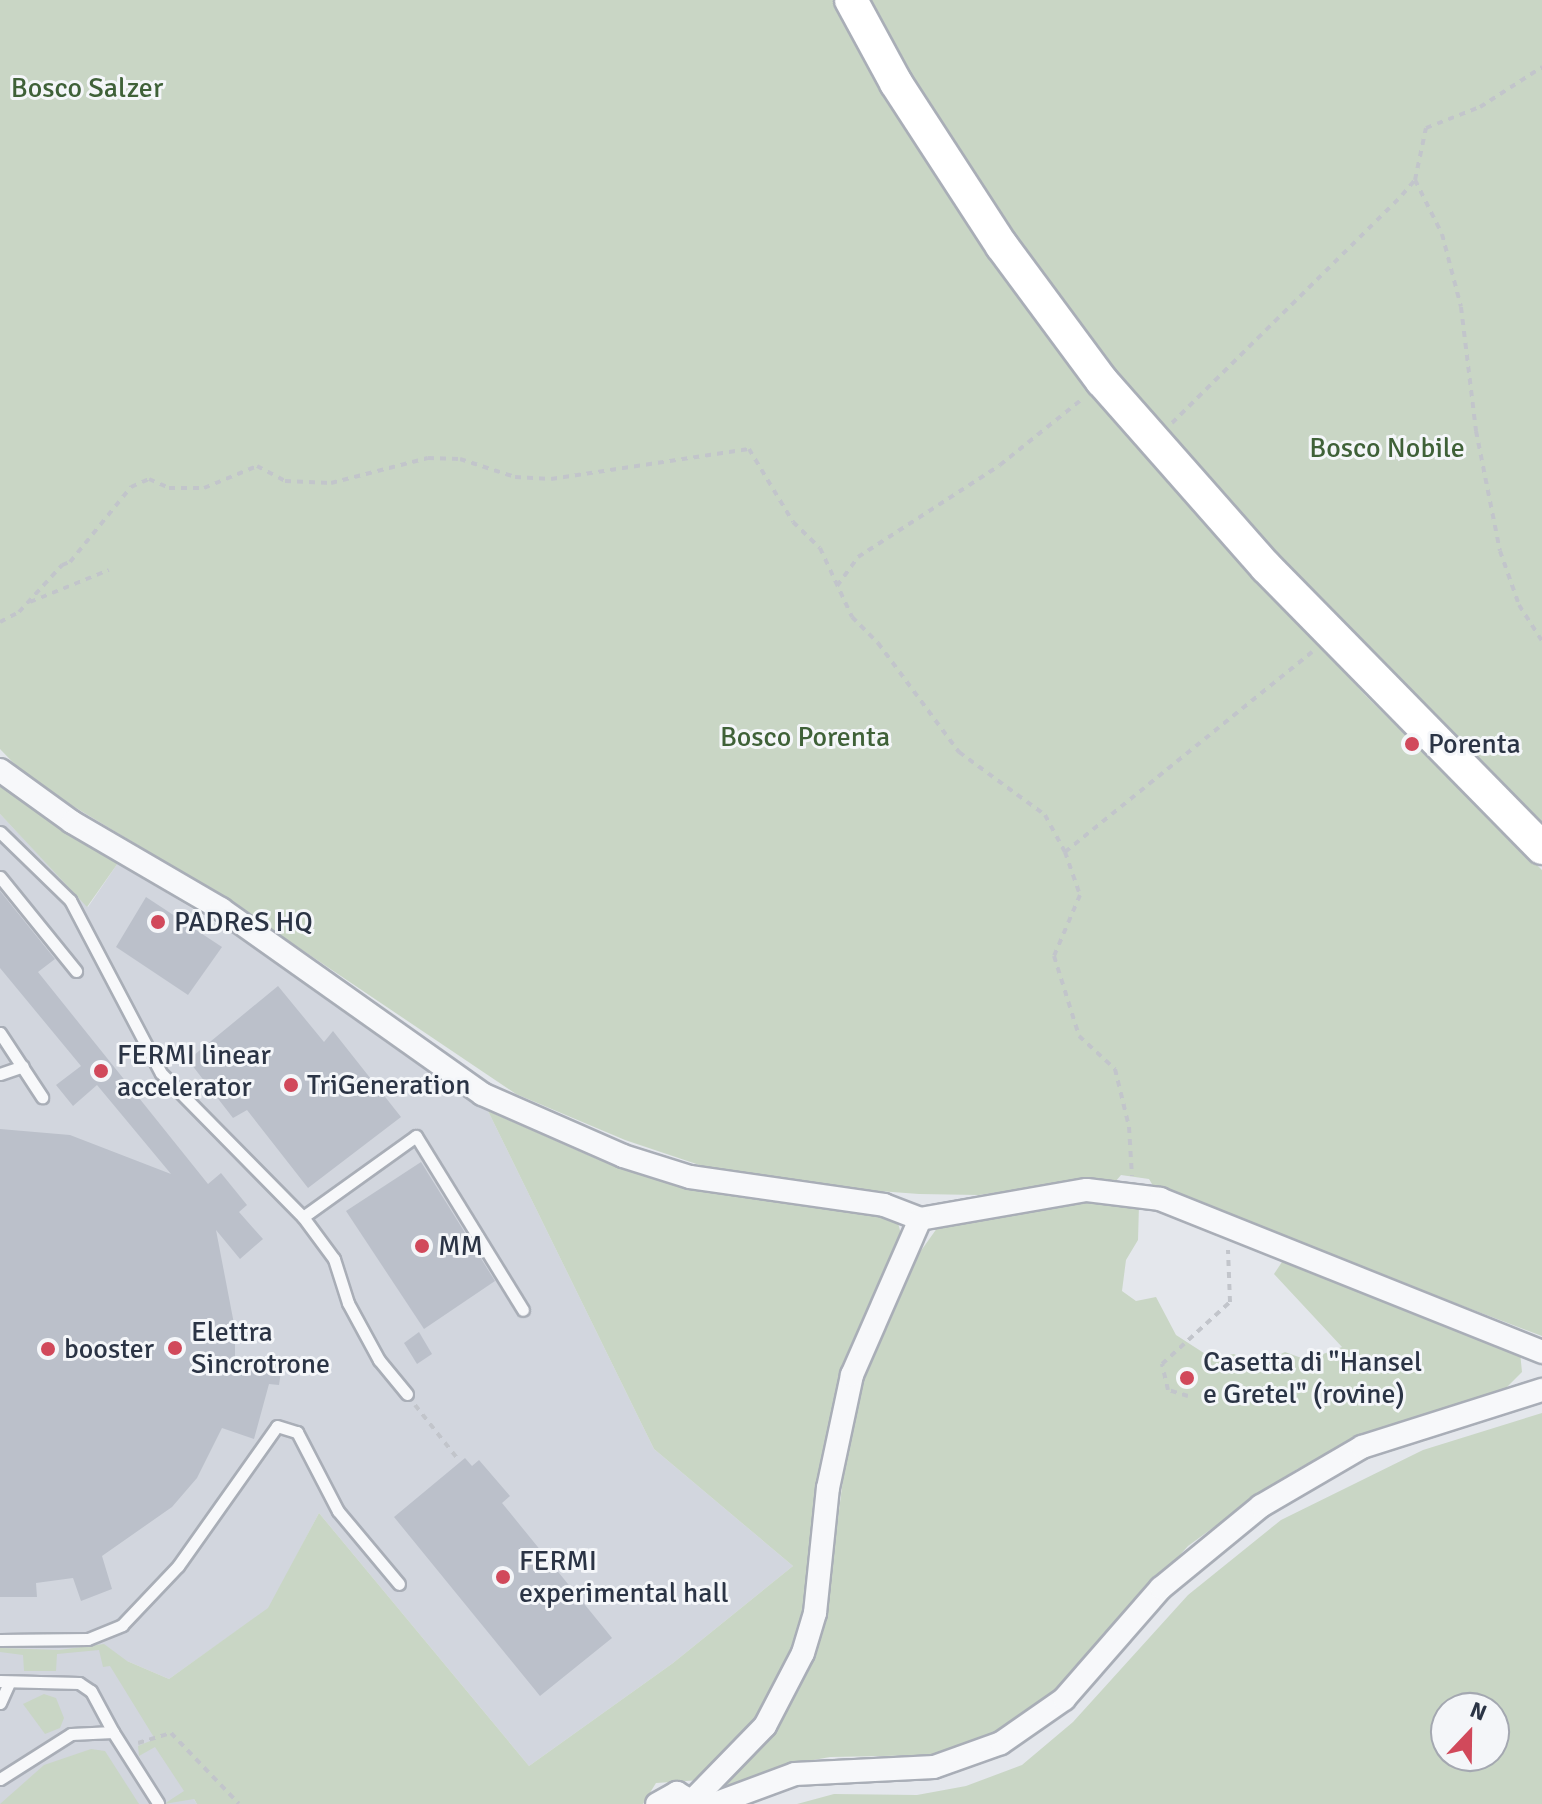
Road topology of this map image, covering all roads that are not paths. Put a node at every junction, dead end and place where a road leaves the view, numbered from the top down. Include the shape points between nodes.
1 (851, 0) edge
2 (0, 770) edge
3 (0, 832) edge
4 (1542, 848) edge
5 (0, 877) edge
6 (76, 971) dead end
7 (0, 1033) edge
8 (23, 1066) junction
9 (0, 1074) edge
10 (42, 1097) dead end
11 (303, 1217) junction
12 (920, 1219) junction
13 (523, 1310) dead end
14 (1542, 1352) edge
15 (1542, 1390) edge
16 (407, 1394) road end
17 (399, 1584) dead end
18 (0, 1640) edge
19 (4, 1682) edge
20 (0, 1703) edge
21 (113, 1732) junction
22 (0, 1779) edge
23 (158, 1803) edge
24 (701, 1803) edge
25 (657, 1804) edge

1 - 4 main road via 896,83 993,233 1102,381 1151,441 1333,635
2 - 12 street via 72,822 221,909 482,1094 523,1115 690,1177 884,1205
3 - 11 lane via 70,900 161,1073
5 - 6 lane
7 - 8 lane
8 - 9 lane
8 - 10 lane
11 - 13 lane via 416,1136
11 - 16 lane via 334,1259 348,1303 379,1360
12 - 14 street via 1087,1190 1160,1199
12 - 24 street via 852,1375 828,1488 815,1613 803,1653 765,1726
15 - 24 street via 1362,1447 1261,1506 1161,1588 1064,1699 1001,1743 934,1767 795,1774
17 - 18 lane via 338,1511 297,1432 277,1426 178,1566 122,1625 107,1635 72,1641
19 - 20 lane
19 - 21 lane via 79,1683 91,1691
21 - 22 lane via 71,1734
21 - 23 lane
24 - 25 street via 677,1793

